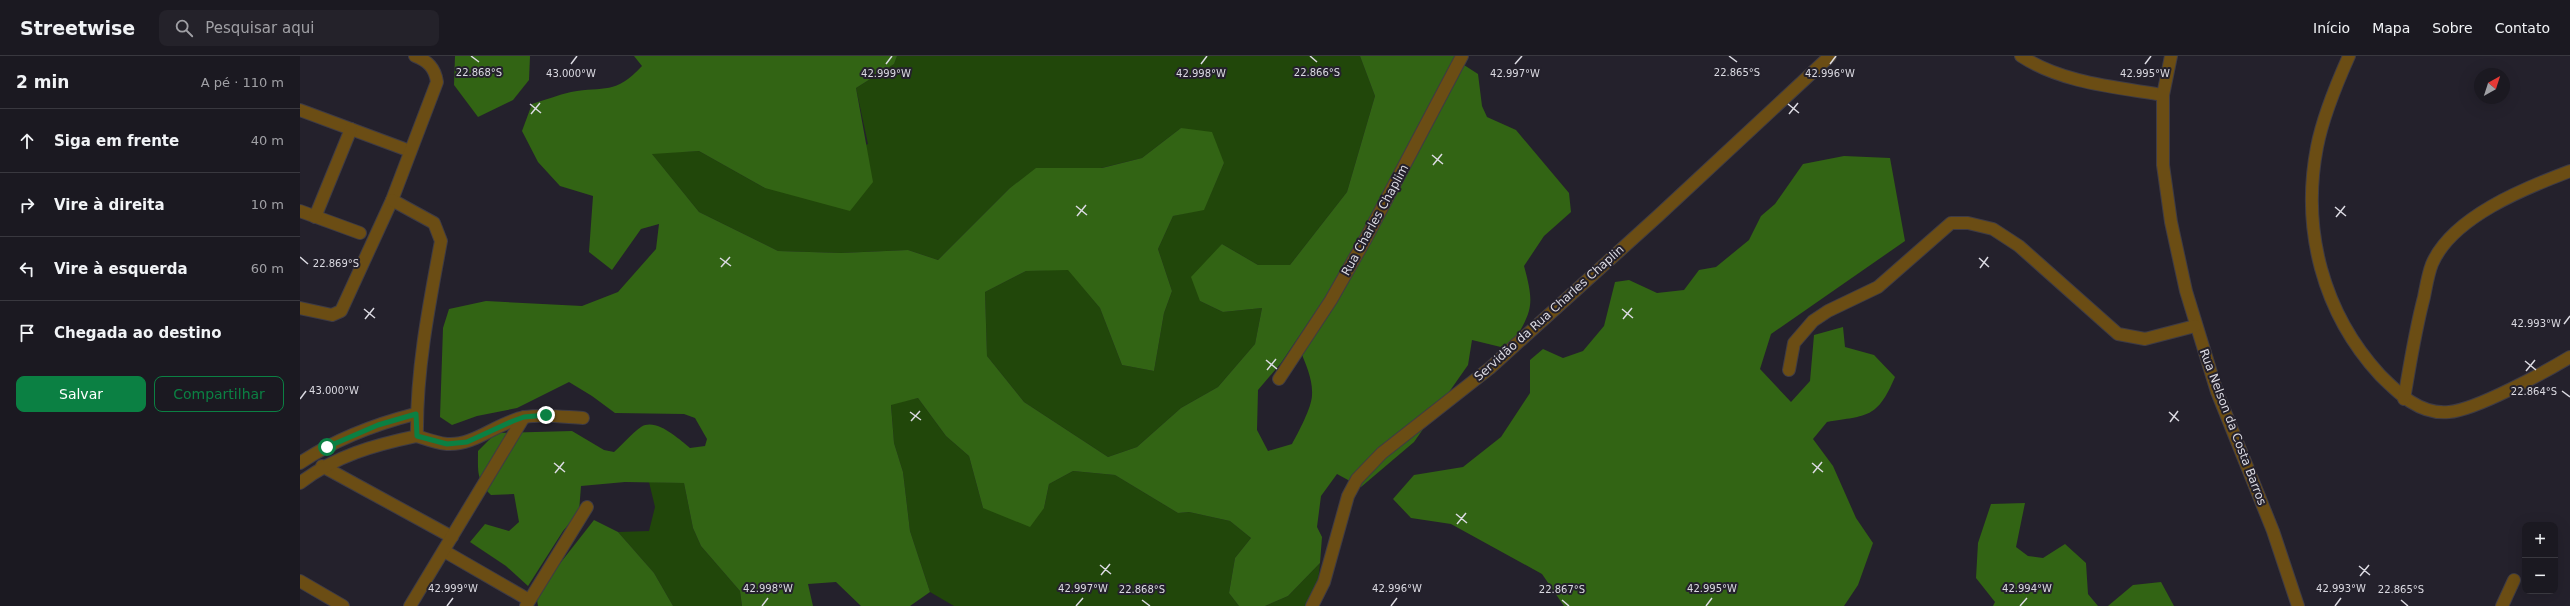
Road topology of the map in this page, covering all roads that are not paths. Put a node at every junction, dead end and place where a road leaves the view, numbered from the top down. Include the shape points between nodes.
1 (415, 56) edge
2 (1462, 56) edge
3 (1830, 56) edge
4 (2021, 56) edge
5 (2171, 56) edge
6 (2349, 56) edge
7 (2163, 95) junction
8 (300, 110) edge
9 (352, 129) junction
10 (410, 151) junction
11 (2570, 171) edge
12 (392, 200) junction
13 (300, 211) edge
14 (315, 217) junction
15 (360, 233) dead end
16 (300, 308) edge
17 (2195, 326) junction
18 (2570, 357) edge
19 (1789, 370) dead end
20 (1279, 379) dead end
21 (2404, 398) junction
22 (416, 414) junction
23 (524, 417) junction
24 (583, 418) dead end
25 (417, 436) junction
26 (300, 463) edge
27 (322, 466) junction
28 (300, 483) edge
29 (587, 507) dead end
30 (452, 537) junction
31 (444, 551) junction
32 (2514, 580) dead end
33 (300, 581) edge
34 (528, 603) edge
35 (1317, 604) edge
36 (343, 606) edge
37 (410, 606) edge
38 (2298, 606) edge
39 (2502, 606) edge

1 - 10 street via 432,66 437,82
2 - 20 street, Rua Charles Chaplim via 1365,240 1331,300
3 - 35 street, Servidão da Rua Charles Chaplin via 1490,368 1382,454 1357,479 1348,496
4 - 7 street via 2033,64 2067,77
5 - 7 street, Rua Nelson da Costa Barros
6 - 21 street via 2329,106 2317,147 2312,208 2315,246 2321,276 2350,334 2370,363
7 - 17 street, Rua Nelson da Costa Barros via 2163,165 2170,215
8 - 9 street
9 - 10 street
9 - 14 street
10 - 12 street
11 - 21 street via 2479,214 2464,225 2442,248 2432,265 2416,329
12 - 16 street via 341,311 332,315
12 - 22 street via 434,223 441,241 420,371
13 - 14 street
14 - 15 street
17 - 19 street via 2145,339 2118,334 2019,246 1993,229 1968,223 1951,223 1878,287 1813,321 1794,343
17 - 38 street, Rua Nelson da Costa Barros via 2217,392 2273,531
18 - 21 street via 2474,405 2449,412 2429,411
22 - 25 street
22 - 26 street via 378,425 316,452
23 - 24 street via 546,415
23 - 25 street via 502,424 467,442 447,444
23 - 30 street
25 - 27 street via 365,448
27 - 28 street
27 - 30 street
29 - 34 street
30 - 31 street
31 - 34 street
31 - 37 street
32 - 39 street
33 - 36 street

